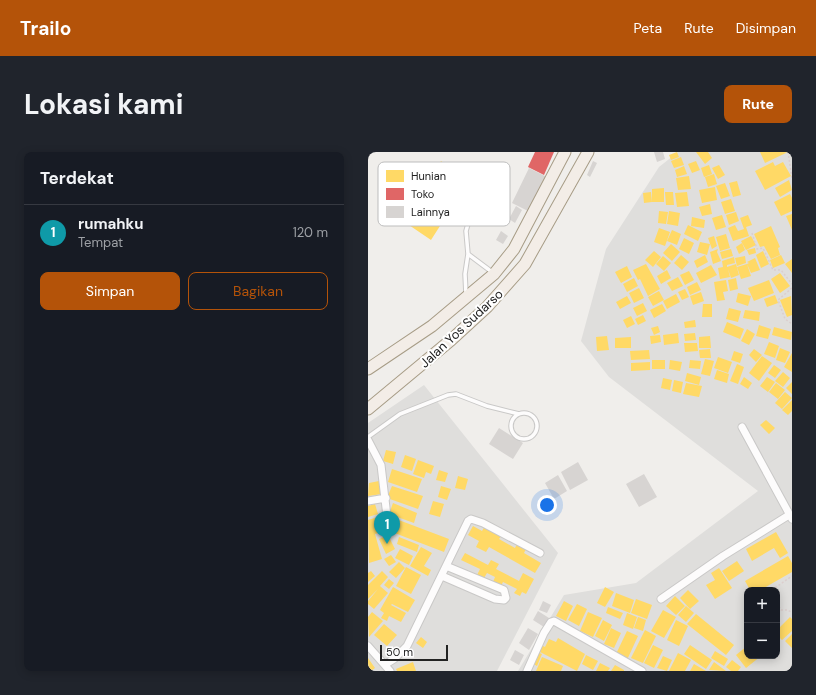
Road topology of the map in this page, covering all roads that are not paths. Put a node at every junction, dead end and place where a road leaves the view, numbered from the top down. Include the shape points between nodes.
1 (565, 152) edge
2 (588, 152) edge
3 (467, 226) edge
4 (468, 254) junction
5 (494, 274) junction
6 (466, 299) junction
7 (368, 369) edge
8 (368, 409) edge
9 (519, 414) junction
10 (742, 427) dead end
11 (368, 436) edge
12 (368, 440) edge
13 (386, 498) junction
14 (368, 501) edge
15 (791, 517) edge
16 (388, 525) dead end
17 (540, 553) dead end
18 (446, 566) junction
19 (442, 576) junction
20 (661, 599) dead end
21 (368, 646) edge
22 (386, 664) junction
23 (390, 671) edge
24 (527, 671) edge
25 (642, 671) edge

1 - 5 main road, Jalan Yos Sudarso via 514,249
2 - 8 main road, Jalan Yos Sudarso via 525,264 487,307
3 - 4 lane
4 - 5 lane
4 - 6 lane via 465,274
5 - 6 main road, Jalan Yos Sudarso
6 - 7 main road, Jalan Yos Sudarso via 432,326
9 - 9 lane via 528,413 535,418 537,427 531,437 523,438 513,432 512,420
9 - 11 lane via 487,406 456,394 448,395 400,414
10 - 15 street
12 - 13 street via 381,465
13 - 14 street
13 - 16 street
15 - 20 street via 723,556
17 - 18 street via 471,519
18 - 19 street
18 - 19 street via 504,590 506,598 495,599
19 - 22 street via 407,646
21 - 22 street
22 - 23 street
24 - 25 street via 544,633 554,621

